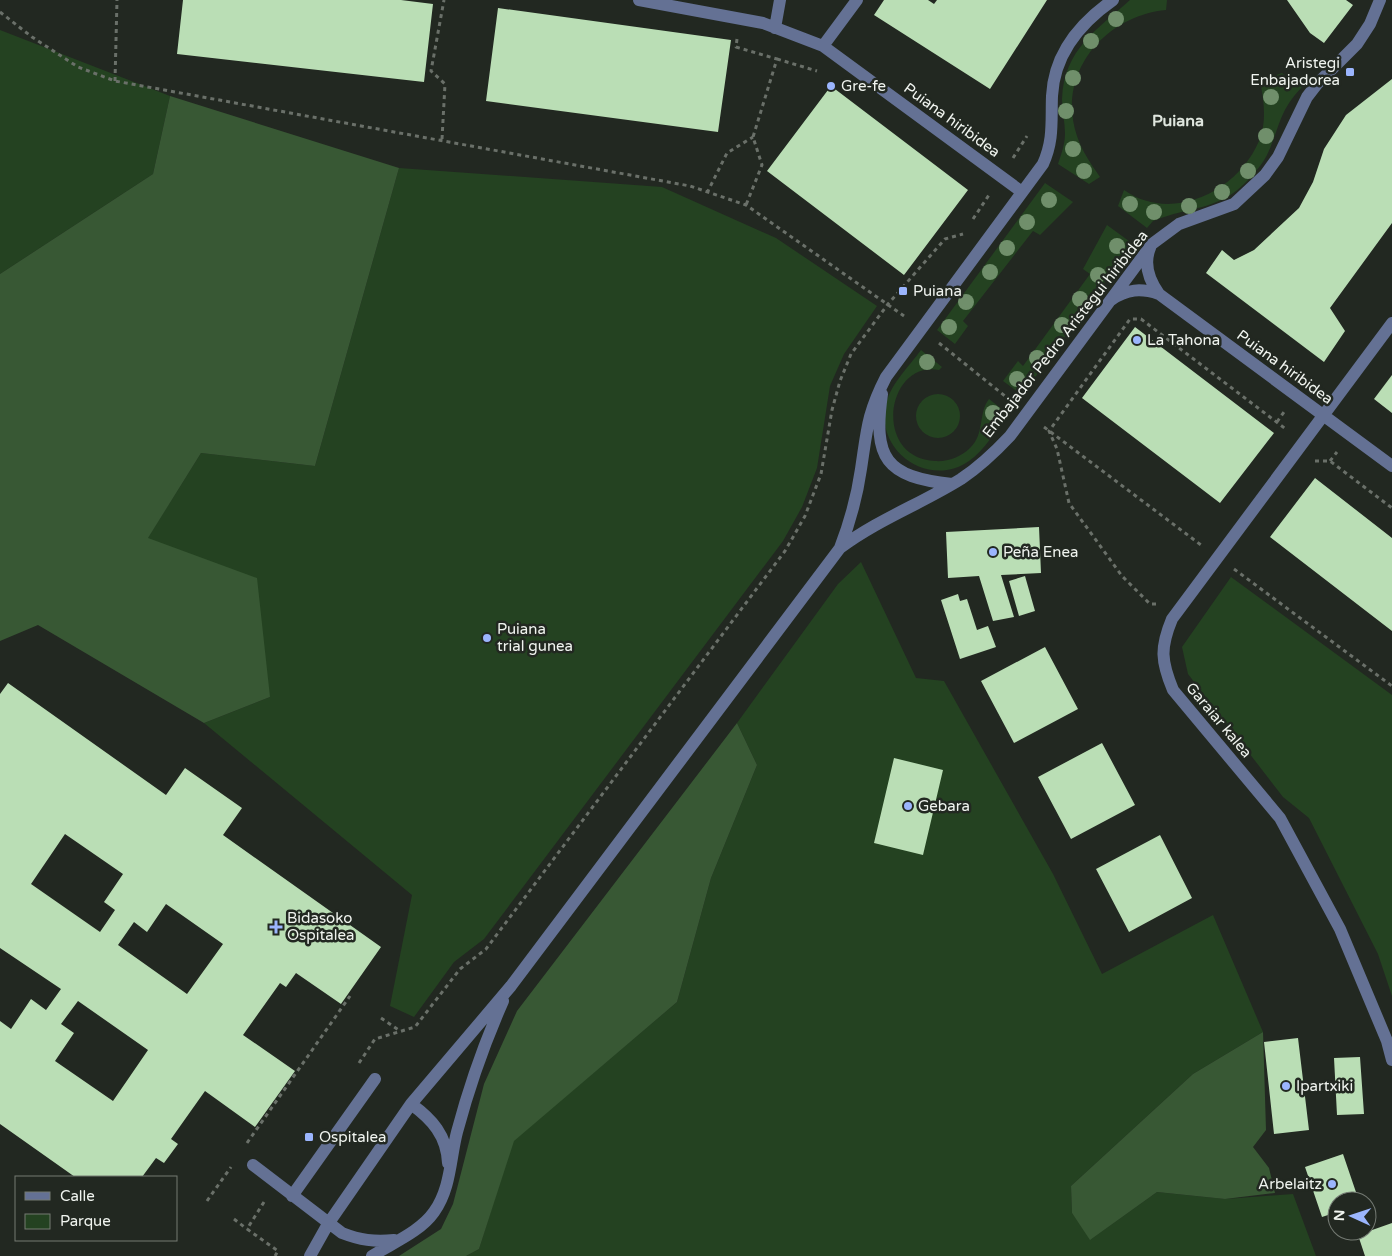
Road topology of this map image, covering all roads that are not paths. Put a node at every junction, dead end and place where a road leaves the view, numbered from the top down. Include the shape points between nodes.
1 (639, 0) edge
2 (780, 0) edge
3 (857, 0) edge
4 (1113, 0) edge
5 (1380, 0) edge
6 (775, 28) junction
7 (823, 46) junction
8 (1022, 192) junction
9 (1152, 244) junction
10 (1159, 294) junction
11 (1108, 302) junction
12 (1392, 323) edge
13 (886, 376) junction
14 (1324, 415) junction
15 (1392, 466) edge
16 (952, 484) junction
17 (840, 548) junction
18 (511, 986) junction
19 (1392, 1060) edge
20 (375, 1079) dead end
21 (412, 1104) junction
22 (253, 1165) dead end
23 (447, 1186) junction
24 (292, 1196) junction
25 (328, 1224) junction
26 (399, 1239) junction
27 (310, 1256) edge
28 (372, 1256) edge

1 - 6 street, Puiana hiribidea
2 - 6 street
3 - 7 street
4 - 8 street via 1087,19 1063,54 1052,95 1053,129 1048,153
5 - 9 street, Embajador Pedro Aristegui hiribidea via 1358,44 1307,97 1278,157 1260,180 1234,204 1179,224
6 - 7 street, Puiana hiribidea
7 - 8 street, Puiana hiribidea
8 - 13 street
9 - 10 street, Puiana hiribidea via 1147,271
9 - 11 street, Embajador Pedro Aristegui hiribidea
10 - 11 street, Puiana hiribidea via 1133,290
10 - 14 street, Puiana hiribidea
11 - 16 street, Embajador Pedro Aristegui hiribidea via 994,452
12 - 14 street, Garaiar kalea
13 - 16 street via 879,423 884,457 891,465 912,476
13 - 17 street via 866,424 857,495
14 - 15 street, Puiana hiribidea
14 - 19 street, Garaiar kalea via 1172,619 1162,648 1164,670 1173,690 1280,818 1340,930
16 - 17 street, Embajador Pedro Aristegui hiribidea via 875,524
17 - 18 street
18 - 21 street
18 - 23 street via 488,1034 470,1084 456,1134
20 - 24 street
21 - 23 street via 435,1125 443,1139 448,1154
21 - 25 street
22 - 24 street
23 - 26 street via 433,1214 421,1226
24 - 25 street
25 - 26 street via 357,1239 374,1242
25 - 27 street
26 - 28 street

